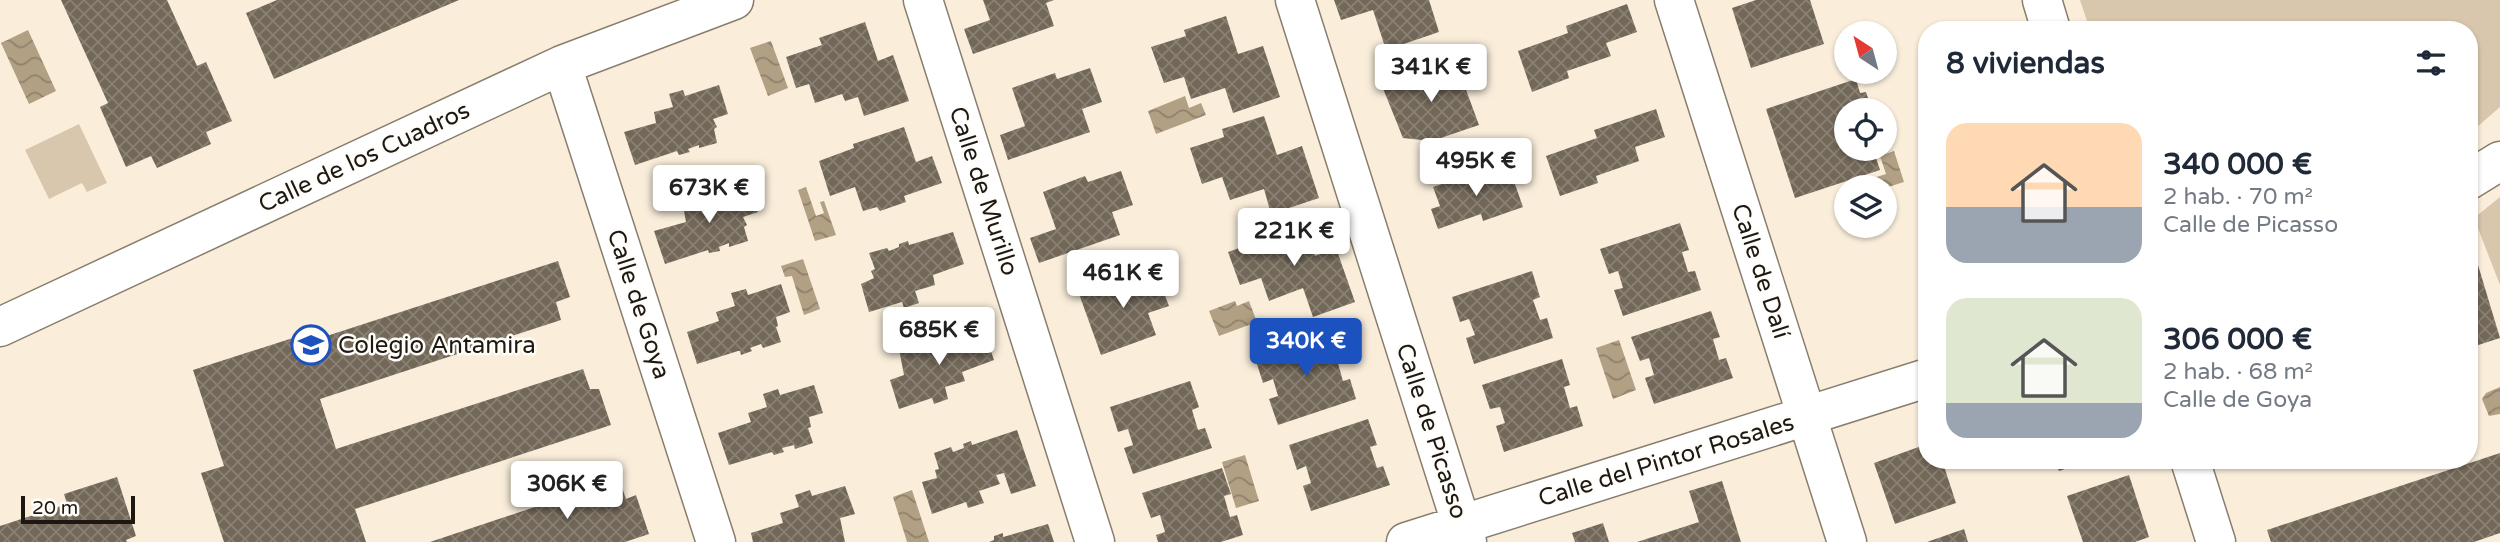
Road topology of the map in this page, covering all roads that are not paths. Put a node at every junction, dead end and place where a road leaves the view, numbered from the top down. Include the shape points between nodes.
1 (734, 0) edge
2 (923, 0) edge
3 (1295, 0) edge
4 (1674, 0) edge
5 (2042, 0) edge
6 (2049, 21) edge
7 (562, 65) junction
8 (2500, 160) edge
9 (2478, 174) edge
10 (0, 327) edge
11 (1918, 381) edge
12 (1808, 415) junction
13 (2193, 469) edge
14 (1464, 533) edge
15 (716, 542) edge
16 (1095, 542) edge
17 (1406, 542) edge
18 (1847, 542) edge
19 (2216, 542) edge

1 - 7 street, Calle de los Cuadros
2 - 16 street, Calle de Murillo
3 - 14 street, Calle de Picasso
4 - 12 street, Calle de Dalí
5 - 6 street
7 - 10 street, Calle de los Cuadros
7 - 15 street, Calle de Goya
8 - 9 street
11 - 12 street, Calle del Pintor Rosales
12 - 14 street, Calle del Pintor Rosales
12 - 18 street, Calle de Dalí
13 - 19 street
14 - 17 street, Calle del Pintor Rosales

